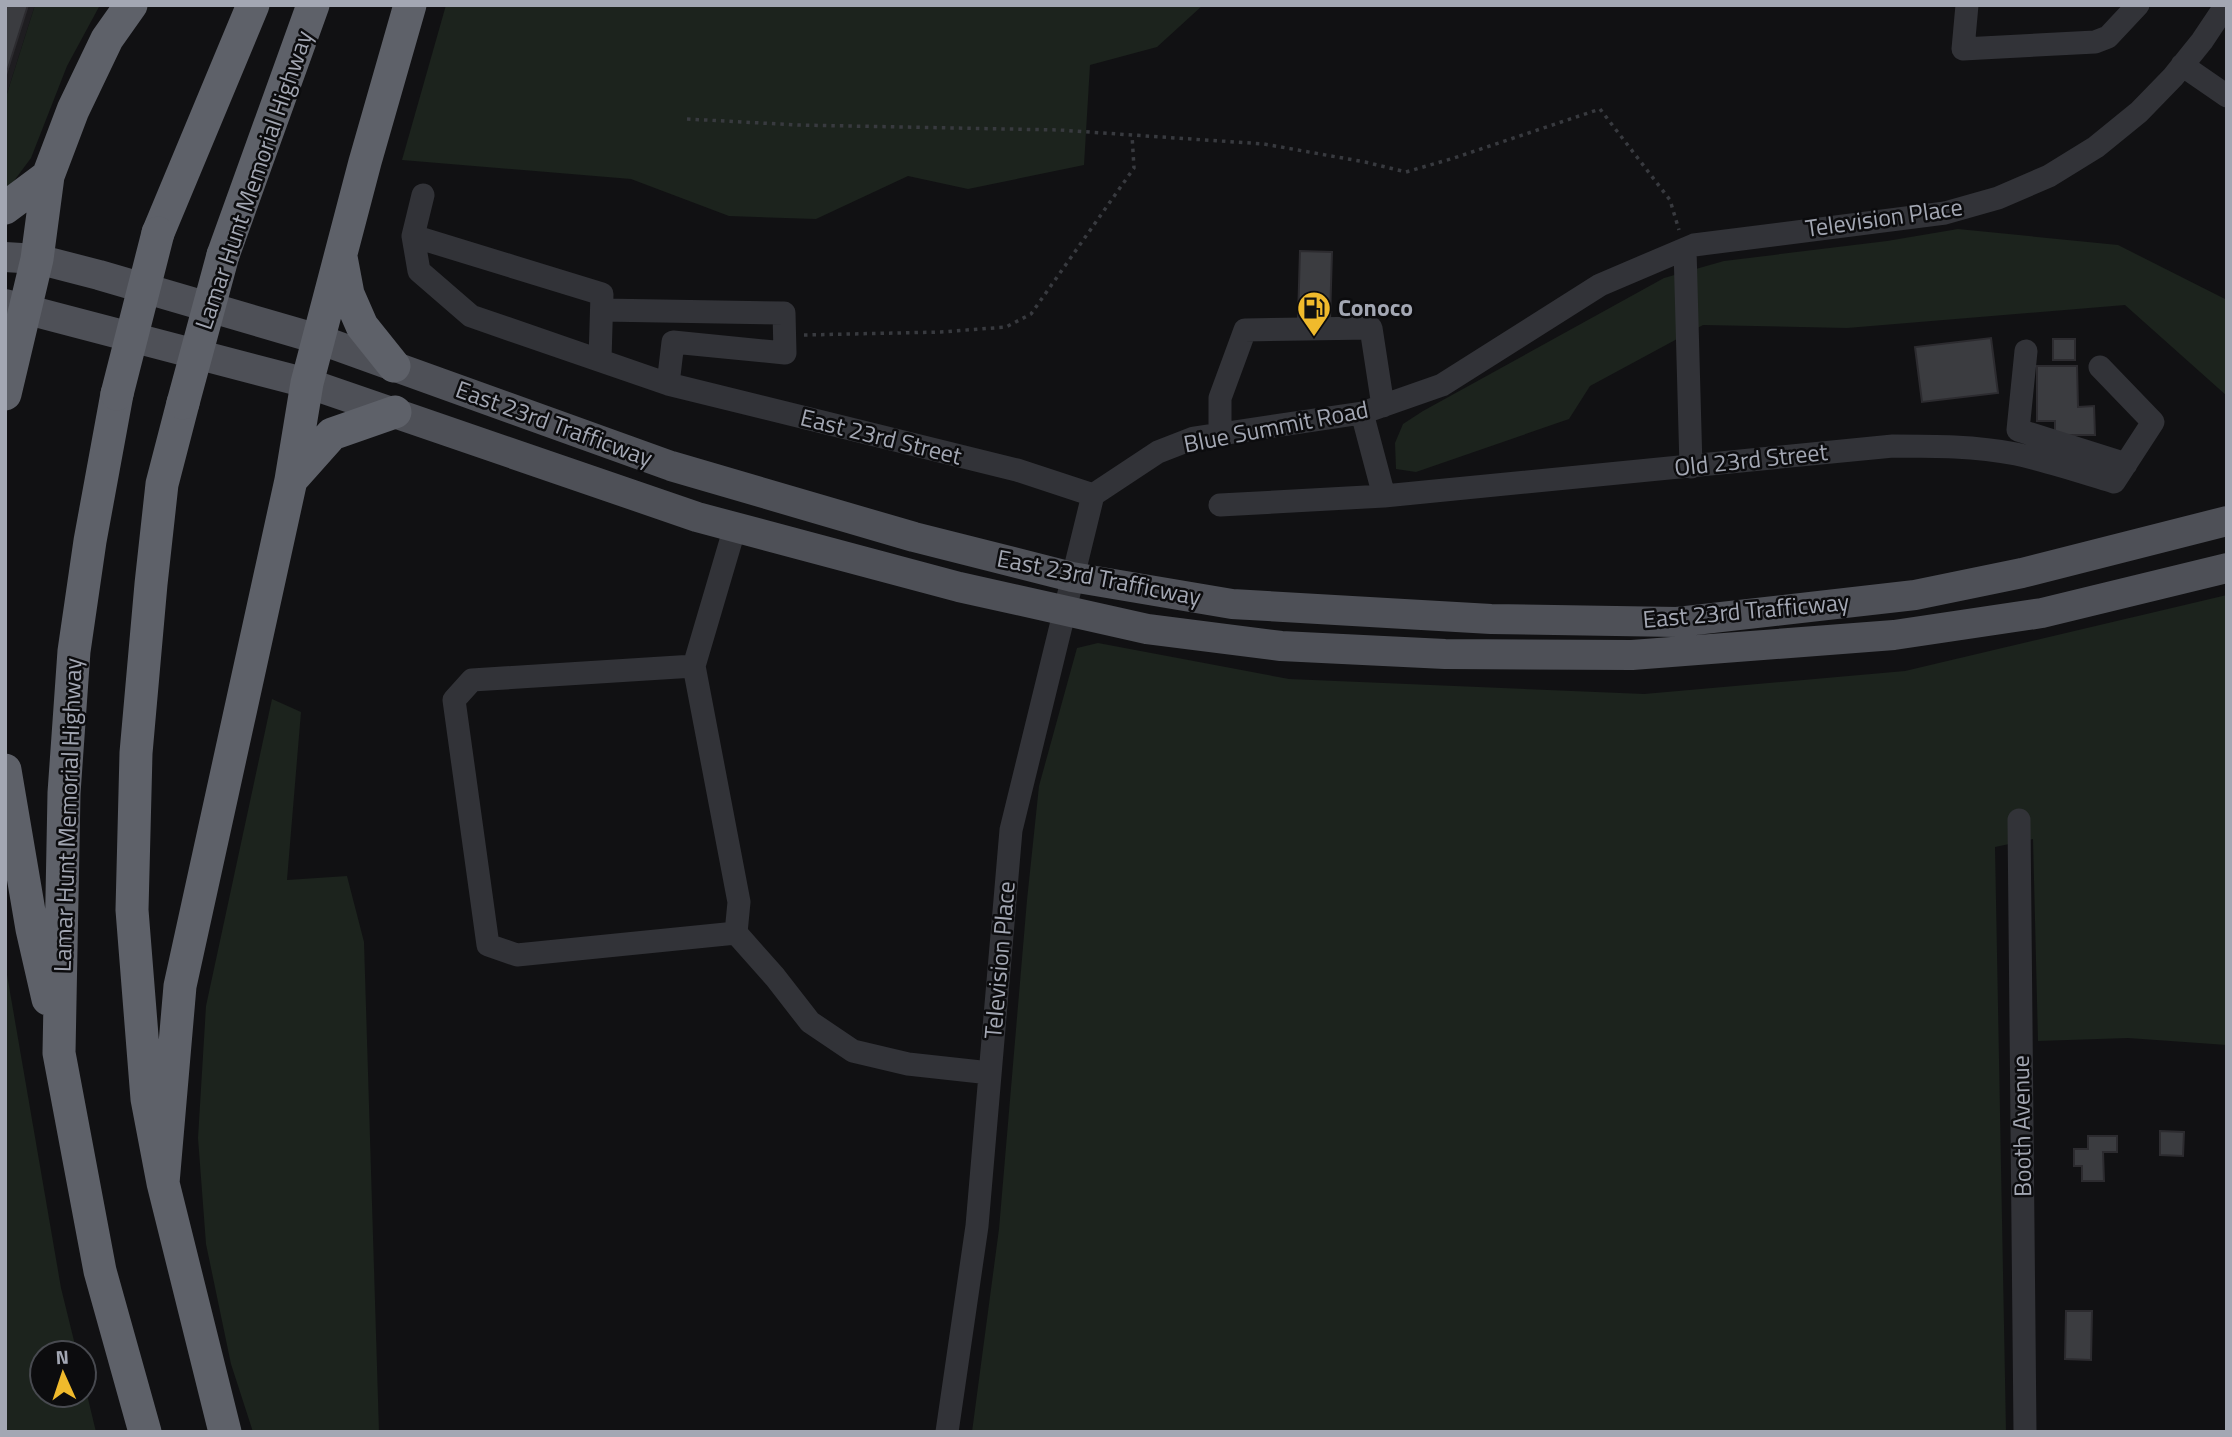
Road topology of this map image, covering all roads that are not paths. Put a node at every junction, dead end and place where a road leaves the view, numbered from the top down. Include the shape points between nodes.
1 (131, 5) edge
2 (253, 5) edge
3 (313, 5) edge
4 (410, 5) edge
5 (1967, 5) edge
6 (2138, 5) edge
7 (2226, 5) edge
8 (2182, 65) junction
9 (2227, 96) edge
10 (48, 176) junction
11 (423, 195) dead end
12 (5, 208) edge
13 (412, 236) junction
14 (1685, 249) junction
15 (340, 255) junction
16 (21, 258) edge
17 (15, 306) edge
18 (602, 310) junction
19 (318, 339) junction
20 (2026, 351) dead end
21 (600, 359) junction
22 (394, 366) junction
23 (2100, 367) dead end
24 (307, 383) junction
25 (668, 384) junction
26 (5, 394) edge
27 (1373, 410) junction
28 (395, 412) junction
29 (1220, 433) junction
30 (1691, 467) junction
31 (2120, 473) junction
32 (291, 480) junction
33 (1093, 495) junction
34 (1384, 496) junction
35 (1220, 505) dead end
36 (2227, 521) edge
37 (735, 527) junction
38 (2227, 568) edge
39 (1072, 577) junction
40 (1065, 612) junction
41 (694, 666) junction
42 (5, 770) edge
43 (2019, 820) dead end
44 (736, 933) junction
45 (59, 1053) junction
46 (990, 1073) junction
47 (163, 1183) junction
48 (145, 1432) edge
49 (225, 1432) edge
50 (947, 1432) edge
51 (2025, 1432) edge

1 - 10 highway via 107,39
2 - 45 highway, Lamar Hunt Memorial Highway, bridge via 158,233 117,394 74,651 64,793
3 - 47 highway, Lamar Hunt Memorial Highway, bridge via 223,255 162,484 136,752 132,910 147,1099
4 - 15 highway
5 - 6 street via 1963,49 2095,43 2108,37
7 - 8 street, Television Place
8 - 9 street
8 - 14 street, Television Place via 2139,112 2096,147 2049,176 1998,198 1945,213
10 - 12 highway
10 - 16 highway
11 - 13 street
13 - 18 street via 602,294
13 - 21 street, East 23rd Street via 419,271 471,316
14 - 27 street, Blue Summit Road via 1600,285 1442,385
14 - 30 street
15 - 19 highway
15 - 22 highway via 348,294 362,326
16 - 17 highway
16 - 19 main road, East 23rd Trafficway
17 - 24 main road, East 23rd Trafficway
17 - 26 highway
18 - 21 street
18 - 25 street via 784,313 785,353 673,342
19 - 22 main road, East 23rd Trafficway
19 - 24 highway
20 - 31 street via 2018,430
21 - 25 street, East 23rd Street
22 - 39 main road, East 23rd Trafficway via 670,466
23 - 31 street via 2153,422
24 - 28 main road, East 23rd Trafficway
24 - 32 highway
25 - 33 street, East 23rd Street via 1017,470
27 - 29 street, Blue Summit Road
27 - 29 street via 1371,328 1245,330 1220,398
27 - 34 street
28 - 32 highway via 332,434
28 - 37 main road, East 23rd Trafficway
29 - 33 street, Blue Summit Road via 1158,452
30 - 31 street, Old 23rd Street via 1933,446 2015,454
30 - 34 street, Old 23rd Street
32 - 47 highway via 180,986
33 - 39 street, Television Place
34 - 35 street
36 - 39 main road, East 23rd Trafficway via 1915,595 1677,622 1491,619 1232,604
37 - 40 main road, East 23rd Trafficway
37 - 41 street
38 - 40 main road, East 23rd Trafficway via 2042,613 1894,635 1632,655 1445,654 1281,646 1147,629
39 - 40 street, Television Place
40 - 46 street, Television Place via 1011,830
41 - 44 street via 739,902
41 - 44 street via 472,680 454,700 488,945 517,955
42 - 45 highway
43 - 51 street, Booth Avenue
44 - 46 street via 810,1022 853,1051 908,1064
45 - 48 highway, Lamar Hunt Memorial Highway via 100,1271
46 - 50 street, Television Place via 977,1226
47 - 49 highway, Lamar Hunt Memorial Highway

